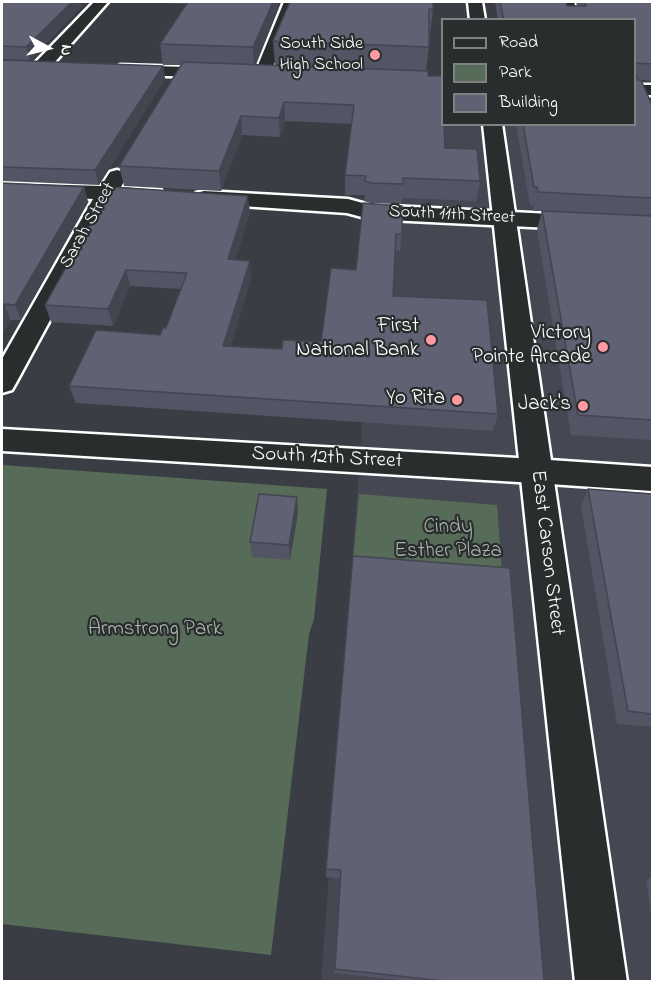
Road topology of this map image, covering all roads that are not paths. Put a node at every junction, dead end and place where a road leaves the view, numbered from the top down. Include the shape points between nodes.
1 (101, 2) edge
2 (291, 2) edge
3 (475, 2) edge
4 (567, 2) edge
5 (478, 18) edge
6 (572, 18) edge
7 (19, 67) edge
8 (40, 68) junction
9 (62, 68) edge
10 (107, 70) edge
11 (247, 74) junction
12 (285, 76) edge
13 (636, 90) edge
14 (652, 90) edge
15 (492, 126) edge
16 (126, 162) edge
17 (2, 189) edge
18 (107, 193) junction
19 (503, 219) junction
20 (652, 226) edge
21 (2, 383) edge
22 (2, 440) edge
23 (535, 471) junction
24 (652, 479) edge
25 (601, 981) edge

1 - 8 street
2 - 11 street
3 - 5 street
4 - 6 street
7 - 8 street
8 - 9 street
10 - 11 street via 175,81
11 - 12 street
13 - 14 street
15 - 19 street, East Carson Street
16 - 18 street, Sarah Street
17 - 18 street, South 11th Street
18 - 19 street, South 11th Street
18 - 21 street, Sarah Street
19 - 20 street, South 11th Street
19 - 23 street, East Carson Street
22 - 23 street, South 12th Street
23 - 24 street, South 12th Street
23 - 25 street, East Carson Street

